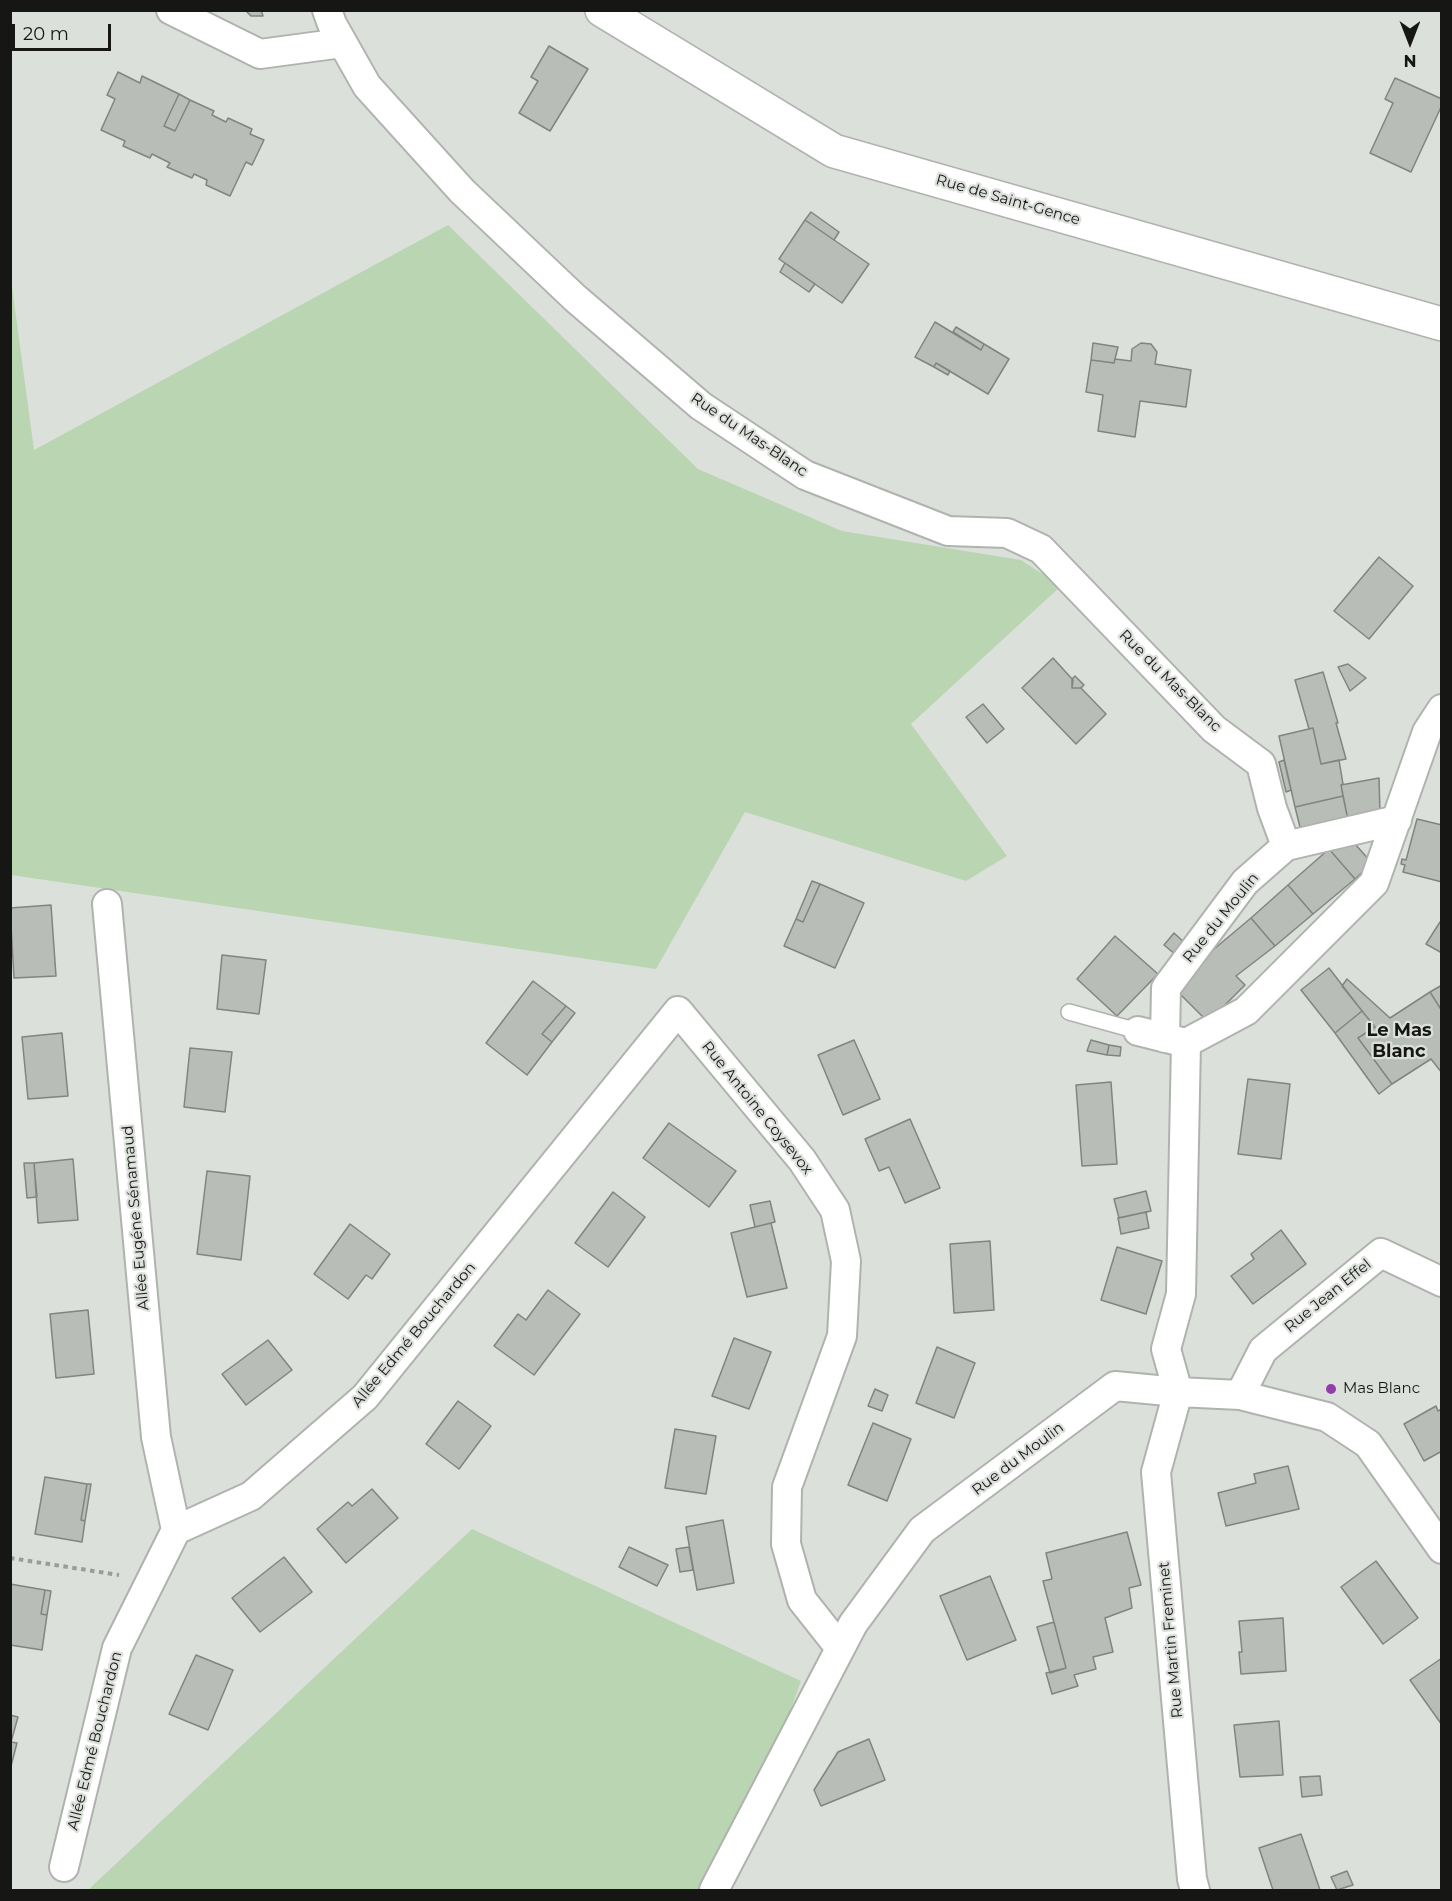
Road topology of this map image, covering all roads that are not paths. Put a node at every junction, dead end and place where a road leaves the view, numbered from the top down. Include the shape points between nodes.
1 (171, 10) edge
2 (327, 10) edge
3 (602, 10) edge
4 (342, 43) junction
5 (1442, 324) edge
6 (1442, 709) edge
7 (1397, 820) junction
8 (1286, 846) junction
9 (107, 904) dead end
10 (678, 1011) joint
11 (1069, 1012) dead end
12 (1138, 1031) joint
13 (1176, 1040) junction
14 (1442, 1282) edge
15 (1178, 1392) junction
16 (1240, 1395) junction
17 (176, 1530) junction
18 (1442, 1549) edge
19 (840, 1648) junction
20 (64, 1867) dead end
21 (714, 1890) edge
22 (1195, 1890) edge

1 - 4 street via 260,54
2 - 4 street, Rue du Mas-Blanc
3 - 5 street, Rue de Saint-Gence via 834,151
4 - 8 street, Rue du Mas-Blanc via 367,86 462,191 575,298 701,406 805,476 948,531 1007,533 1041,549 1214,729 1261,764
6 - 7 street via 1427,732
7 - 8 street, Rue du Moulin
7 - 13 street via 1374,883 1246,1011
8 - 13 street, Rue du Moulin via 1245,882 1166,988
9 - 17 street, Allée Eugéne Sénamaud via 156,1437
10 - 17 street, Allée Edmé Bouchardon via 365,1397 251,1496
10 - 19 street, Rue Antoine Coysevox via 802,1160 835,1210 846,1261 842,1336 787,1486 786,1544 802,1600
11 - 12 lane
12 - 13 street
13 - 15 street, Rue du Moulin via 1181,1294 1166,1349
14 - 16 street, Rue Jean Effel via 1382,1253 1263,1350
15 - 16 street
15 - 19 street, Rue du Moulin via 1115,1386 922,1530 853,1624
15 - 22 street, Rue Martin Freminet via 1156,1472
16 - 18 street via 1327,1417 1368,1444
17 - 20 street, Allée Edmé Bouchardon via 117,1648
19 - 21 street, Rue du Moulin

